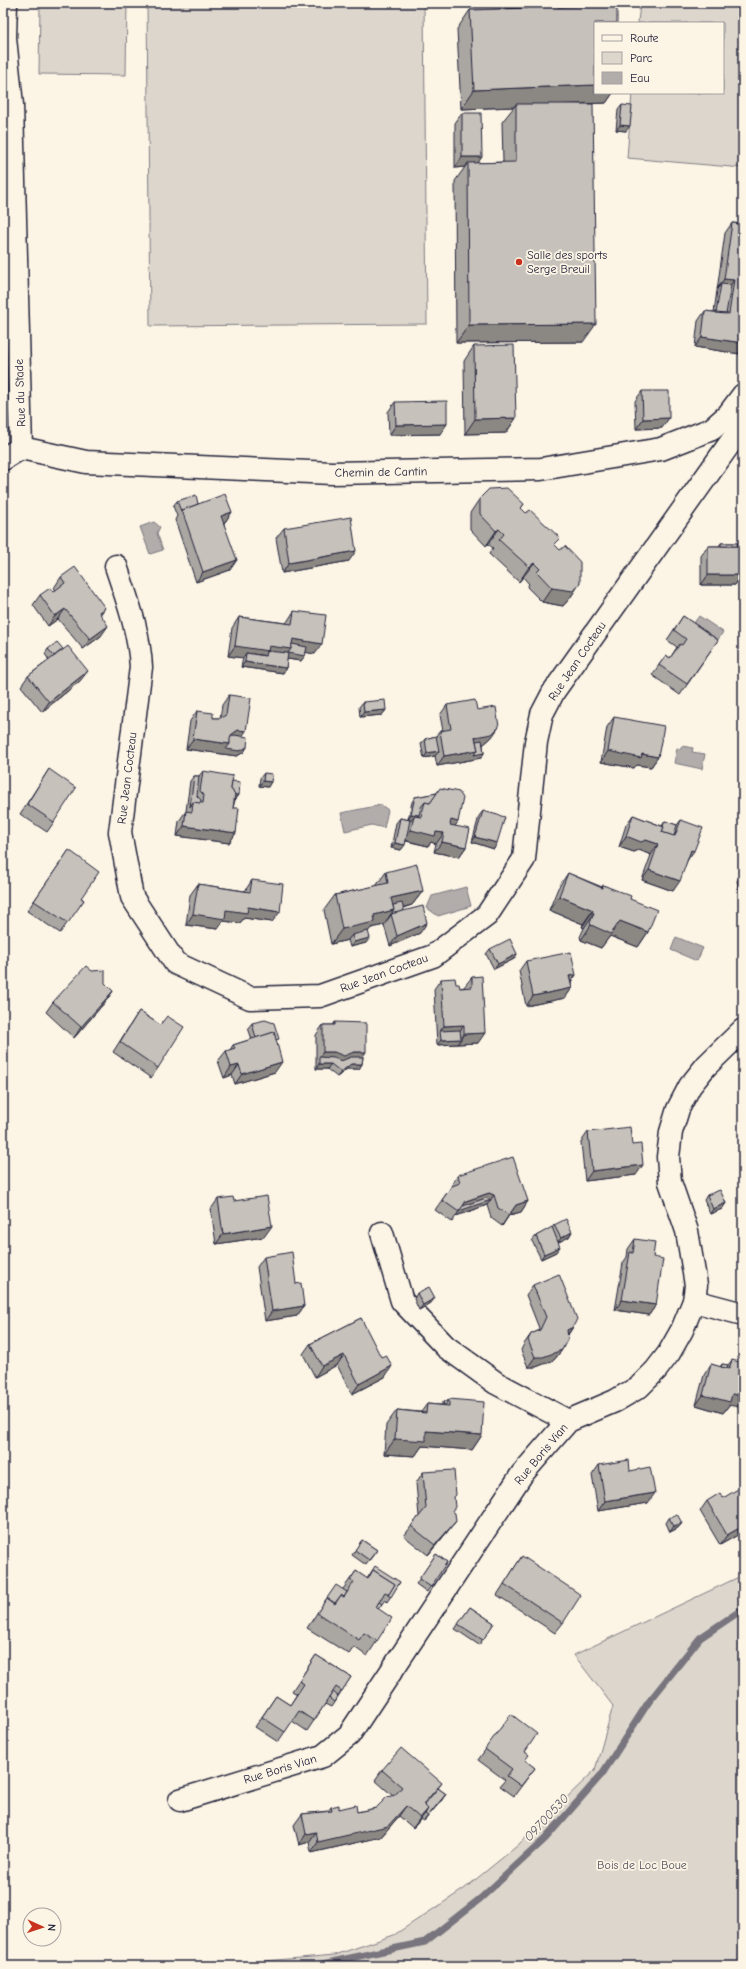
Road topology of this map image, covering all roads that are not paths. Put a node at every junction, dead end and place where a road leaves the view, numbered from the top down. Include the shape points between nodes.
1 (6, 3) edge
2 (743, 395) edge
3 (743, 425) edge
4 (12, 454) edge
5 (116, 566) dead end
6 (743, 1030) edge
7 (382, 1233) dead end
8 (694, 1301) junction
9 (743, 1314) edge
10 (568, 1421) junction
11 (180, 1800) dead end

1 - 4 street, Rue du Stade via 5,38 12,105
2 - 4 street, Chemin de Cantin via 728,415 712,428 661,449 541,469 332,473 86,462
3 - 5 street, Rue Jean Cocteau via 554,692 542,714 536,742 524,859 487,915 433,956 320,996 250,998 175,963 132,897 120,832 141,667 140,644
6 - 8 street, Rue Boris Vian via 706,1066 690,1086 678,1109 671,1132 668,1157 670,1182 687,1232 696,1285
7 - 10 street via 402,1301 446,1347 496,1383
8 - 9 street
8 - 10 street, Rue Boris Vian via 669,1353 639,1387 615,1402
10 - 11 street, Rue Boris Vian via 522,1474 349,1735 323,1756

